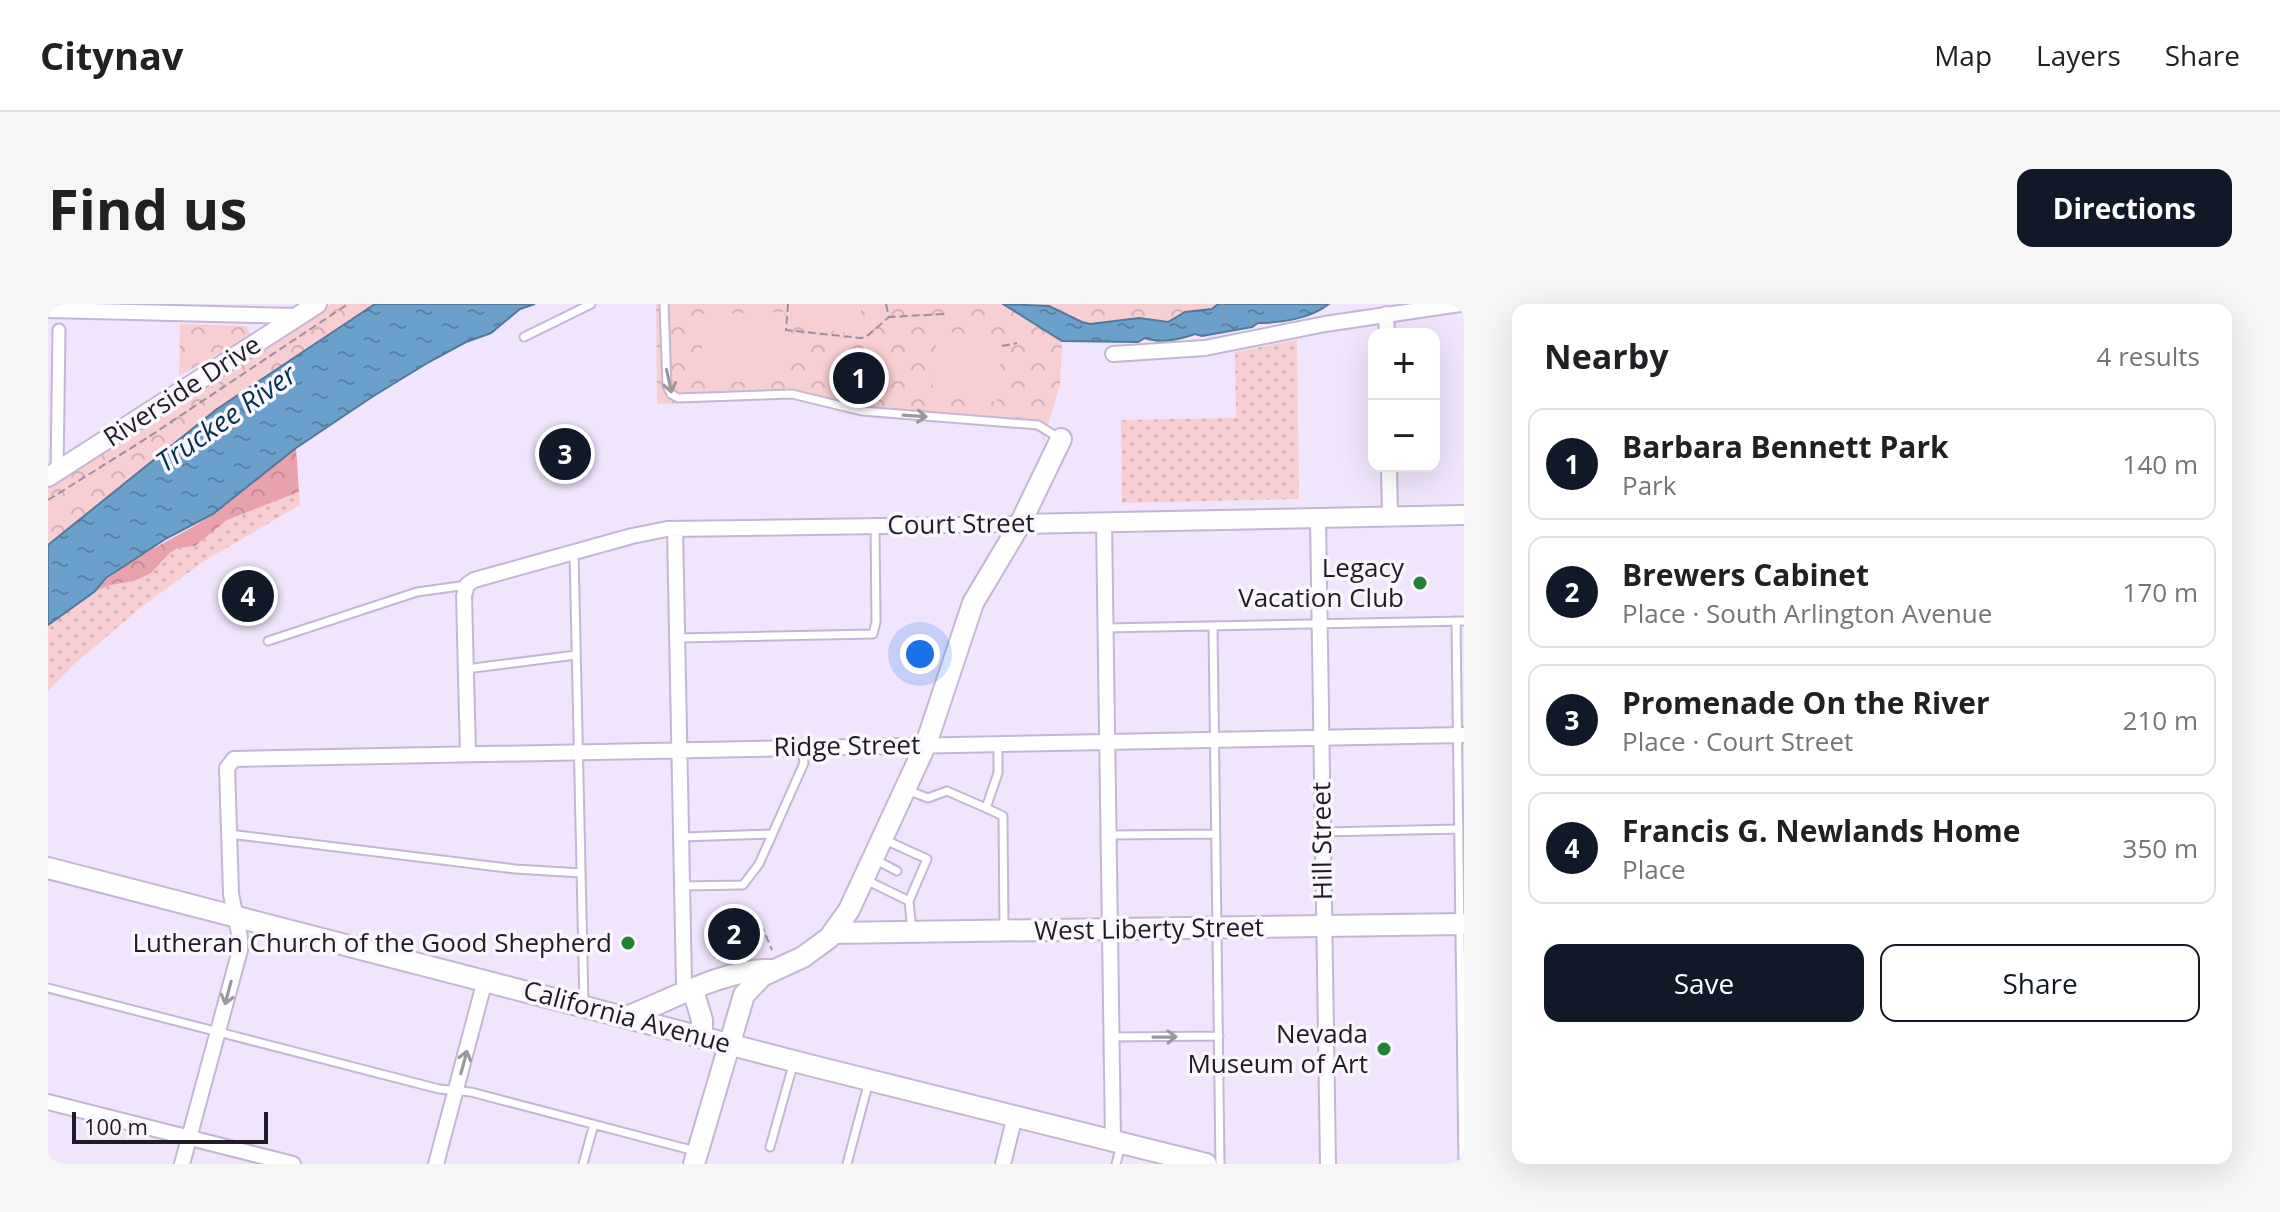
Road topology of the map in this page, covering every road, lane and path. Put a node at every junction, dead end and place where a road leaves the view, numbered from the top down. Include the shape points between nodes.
1 (317, 304) edge
2 (348, 304) edge
3 (591, 304) edge
4 (664, 304) edge
5 (788, 304) edge
6 (886, 304) edge
7 (1222, 304) edge
8 (1460, 304) edge
9 (56, 308) edge
10 (147, 308) edge
11 (259, 310) edge
12 (945, 314) dead end
13 (1386, 314) junction
14 (298, 316) junction
15 (889, 317) junction
16 (1387, 328) edge
17 (59, 330) joint
18 (1227, 333) dead end
19 (524, 337) dead end
20 (1017, 343) dead end
21 (1002, 346) dead end
22 (1113, 354) dead end
23 (1061, 439) joint
24 (1389, 472) edge
25 (52, 474) edge
26 (48, 500) edge
27 (1464, 515) edge
28 (1390, 516) junction
29 (1318, 518) junction
30 (1104, 522) junction
31 (1020, 524) junction
32 (875, 525) junction
33 (675, 529) junction
34 (574, 552) junction
35 (467, 585) junction
36 (1460, 621) edge
37 (1319, 624) junction
38 (1213, 626) junction
39 (1106, 628) junction
40 (677, 638) junction
41 (268, 641) dead end
42 (576, 655) junction
43 (466, 669) junction
44 (1461, 735) edge
45 (1321, 737) junction
46 (1214, 739) junction
47 (1108, 741) junction
48 (998, 742) junction
49 (926, 744) junction
50 (802, 747) junction
51 (679, 750) junction
52 (578, 752) junction
53 (468, 754) junction
54 (905, 789) junction
55 (986, 808) junction
56 (1459, 829) junction
57 (1322, 832) junction
58 (229, 834) junction
59 (772, 834) junction
60 (1215, 834) junction
61 (1108, 835) junction
62 (681, 837) junction
63 (883, 839) junction
64 (873, 859) junction
65 (48, 868) edge
66 (897, 871) dead end
67 (581, 873) junction
68 (864, 879) junction
69 (682, 886) junction
70 (909, 901) junction
71 (237, 917) junction
72 (761, 924) dead end
73 (1462, 924) edge
74 (1323, 926) junction
75 (1217, 928) junction
76 (1109, 930) junction
77 (1004, 932) junction
78 (834, 933) junction
79 (913, 933) junction
80 (773, 960) junction
81 (485, 980) junction
82 (48, 988) edge
83 (693, 990) junction
84 (584, 1005) junction
85 (629, 1016) junction
86 (218, 1032) junction
87 (702, 1036) junction
88 (1219, 1036) junction
89 (1111, 1037) junction
90 (728, 1043) junction
91 (794, 1061) junction
92 (869, 1079) junction
93 (456, 1091) junction
94 (48, 1102) edge
95 (1015, 1116) junction
96 (594, 1124) junction
97 (189, 1138) junction
98 (1117, 1141) junction
99 (770, 1147) dead end
100 (696, 1158) edge
101 (182, 1164) edge
102 (293, 1164) edge
103 (436, 1164) edge
104 (583, 1164) edge
105 (847, 1164) edge
106 (1003, 1164) edge
107 (1116, 1164) edge
108 (1206, 1164) edge
109 (1220, 1164) edge
110 (1328, 1164) edge
111 (1463, 1164) edge

1 - 14 street, Riverside Drive
2 - 26 path
3 - 19 lane
4 -> 23 lane via 667,386 678,398 792,394 862,411 1038,425
5 - 15 path via 786,330 860,338
6 - 15 path
7 - 18 path
8 - 13 street
9 - 10 street
9 - 17 lane
10 - 11 street
11 - 14 street
12 - 15 path
13 - 16 street
13 - 22 street via 1205,348
14 - 25 street, Riverside Drive
17 - 25 street
20 - 21 path
23 - 31 main road
24 - 28 street
27 - 28 street, Court Street
28 - 29 street, Court Street
29 - 30 street, Court Street
29 - 37 street, Hill Street
30 - 31 street, Court Street
30 - 39 street
31 - 32 street, Court Street
31 - 49 main road via 973,603
32 - 33 street, Court Street
32 - 40 lane via 873,634
33 - 34 street, Court Street
33 - 40 street
34 - 35 street, Court Street
34 - 42 lane
35 - 41 lane via 417,592
35 - 43 street
36 - 37 lane
36 - 44 lane
37 - 38 lane
37 - 45 street, Hill Street
38 - 39 lane
38 - 46 lane
39 - 47 street
40 - 51 street
42 - 43 lane
42 - 52 lane
43 - 53 street
44 - 45 street, Ridge Street
44 - 56 lane
45 - 46 street, Ridge Street
45 - 57 street, Hill Street
46 - 47 street, Ridge Street
46 - 60 lane
47 - 48 street, Ridge Street
47 - 61 street
48 - 49 street, Ridge Street
48 - 55 lane via 998,773
49 - 50 street, Ridge Street
49 - 54 main road
50 - 51 street, Ridge Street
50 - 59 lane via 804,763
51 - 52 street, Ridge Street
51 - 62 street
52 - 53 street, Ridge Street
52 - 67 lane
53 - 58 street, Ridge Street via 238,758 227,768
54 - 55 lane via 928,798 947,791
54 - 63 main road
55 - 77 lane via 1003,816
56 - 57 lane
56 - 73 lane
57 - 74 street, Hill Street
58 - 67 lane
58 - 71 street
59 - 62 lane
59 - 69 lane via 743,885
60 - 61 lane
60 - 75 lane
61 - 76 street
62 - 69 street
63 - 64 main road
63 - 70 lane via 927,859
64 - 66 lane
64 - 68 main road
65 - 71 main road, California Avenue
67 - 84 lane
68 - 70 lane
68 - 78 main road
69 - 83 street via 684,984
70 - 79 lane
71 - 81 main road, California Avenue
71 -> 86 street via 240,950
72 - 80 path
73 - 74 main road, West Liberty Street
73 - 111 lane
74 - 75 main road, West Liberty Street
74 - 110 street, Hill Street
75 - 76 main road, West Liberty Street
75 - 88 lane
76 - 77 main road, West Liberty Street
76 - 89 street
77 - 79 main road, West Liberty Street
78 - 79 main road, West Liberty Street
78 - 80 main road via 803,957
80 - 83 main road
80 - 90 main road via 744,995
81 - 84 main road, California Avenue
93 -> 81 street
82 - 86 lane
83 - 85 main road
83 - 87 main road
84 - 85 main road, California Avenue
85 - 87 main road, California Avenue
86 - 93 lane
86 - 97 street
87 - 90 main road, California Avenue
89 -> 88 lane
88 - 109 lane
89 - 98 street
90 - 91 main road, California Avenue
90 - 100 main road
91 - 92 main road, California Avenue
91 - 99 lane
92 - 95 main road, California Avenue
92 - 105 lane
93 - 96 lane
93 - 103 street
94 - 97 street
95 - 98 main road, California Avenue
95 - 106 street
96 - 100 lane
96 - 104 lane
97 - 101 street
97 - 102 street
98 - 107 lane
98 - 108 main road, California Avenue

